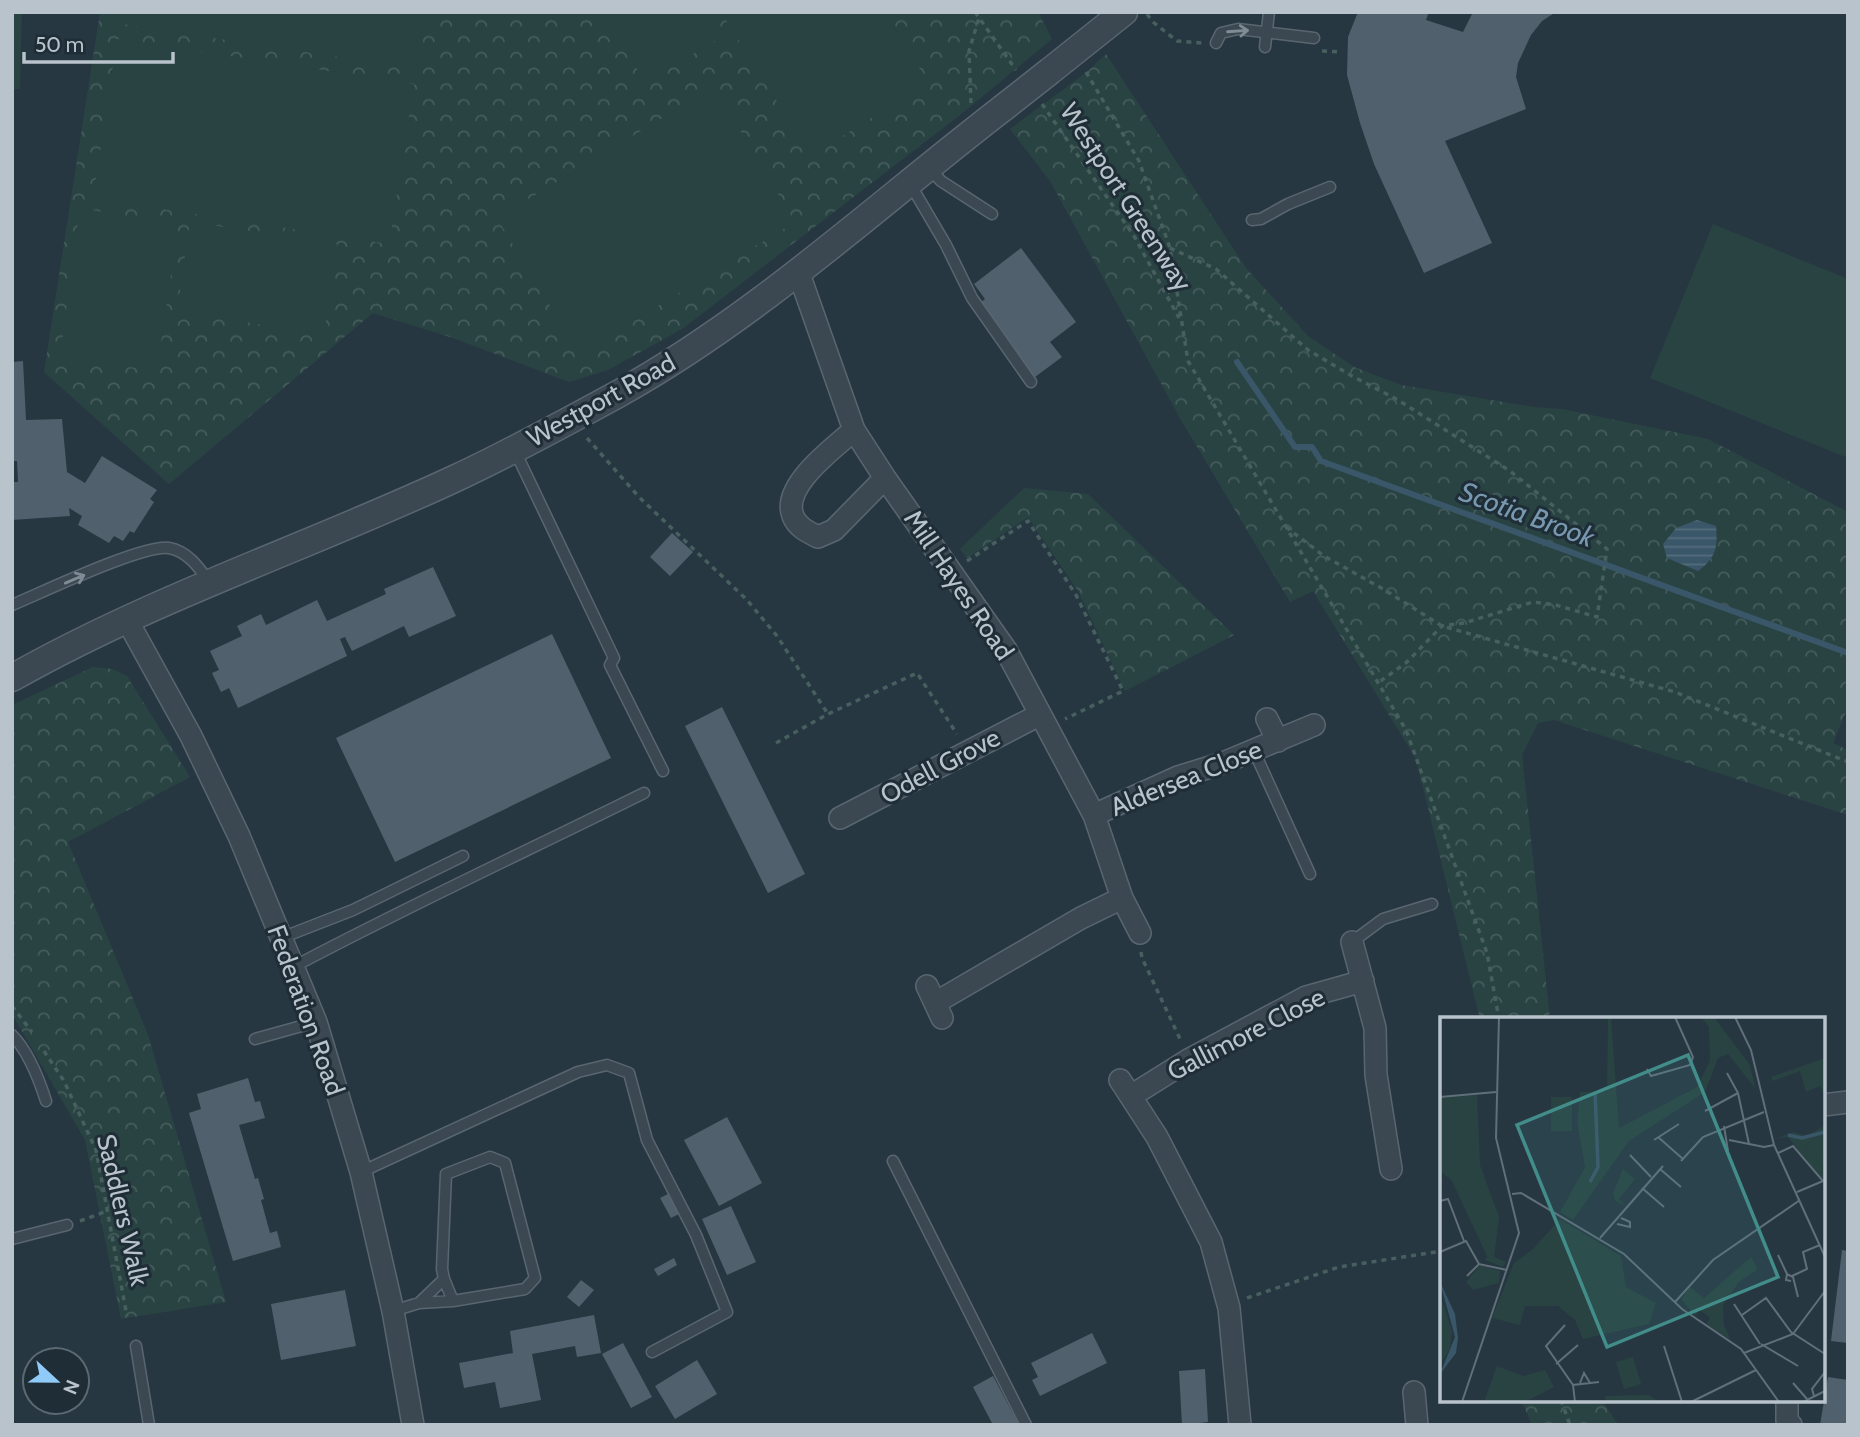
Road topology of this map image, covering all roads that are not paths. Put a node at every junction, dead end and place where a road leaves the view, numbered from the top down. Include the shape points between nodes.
1 (1124, 12) edge
2 (1269, 12) edge
3 (1267, 32) junction
4 (1314, 38) dead end
5 (1216, 43) road end
6 (1265, 47) dead end
7 (919, 174) junction
8 (1330, 187) dead end
9 (992, 214) dead end
10 (1252, 220) dead end
11 (798, 271) junction
12 (1031, 382) dead end
13 (854, 430) junction
14 (514, 448) junction
15 (885, 478) junction
16 (210, 584) junction
17 (12, 605) edge
18 (127, 621) junction
19 (12, 678) edge
20 (1267, 719) dead end
21 (1043, 721) junction
22 (1314, 725) dead end
23 (1278, 741) junction
24 (1254, 751) junction
25 (663, 771) dead end
26 (643, 793) dead end
27 (1094, 814) junction
28 (840, 818) dead end
29 (463, 856) dead end
30 (1310, 874) dead end
31 (1122, 898) junction
32 (1432, 904) dead end
33 (1140, 933) road end
34 (281, 938) junction
35 (1352, 942) joint
36 (293, 967) junction
37 (1363, 981) junction
38 (935, 1002) dead end
39 (316, 1022) junction
40 (12, 1035) edge
41 (255, 1039) dead end
42 (46, 1101) dead end
43 (1848, 1102) edge
44 (1825, 1105) edge
45 (893, 1161) dead end
46 (1391, 1169) dead end
47 (361, 1172) junction
48 (67, 1225) road end
49 (12, 1239) edge
50 (444, 1279) junction
51 (453, 1301) junction
52 (419, 1303) junction
53 (393, 1311) junction
54 (136, 1346) dead end
55 (652, 1352) dead end
56 (1414, 1392) dead end
57 (1787, 1402) edge
58 (149, 1425) edge
59 (413, 1425) edge
60 (1026, 1425) edge
61 (1240, 1425) edge
62 (1417, 1425) edge
63 (1791, 1425) edge

1 - 7 street, Westport Road, bridge
2 - 3 lane
3 - 4 lane
5 -> 3 lane via 1221,33 1237,29
3 - 6 lane
7 - 9 lane via 941,181
7 - 11 street, Westport Road
7 - 12 lane via 972,298
8 - 10 lane
11 - 13 street, Mill Hayes Road
11 - 14 street, Westport Road via 707,340
13 - 15 street, Mill Hayes Road
13 - 15 street via 796,486 790,502 793,517 818,537 834,530
14 - 16 street, Westport Road
14 - 25 lane via 614,658 610,665
15 - 21 street, Mill Hayes Road via 1006,650
17 -> 16 lane via 159,548 171,548 188,557
16 - 18 street, Westport Road
18 - 19 street, Westport Road
18 - 34 street, Federation Road via 191,736
20 - 23 street, Aldersea Close
21 - 27 street, Mill Hayes Road
21 - 28 street, Odell Grove via 967,751
22 - 23 street, Aldersea Close
23 - 24 street, Aldersea Close
24 - 27 street, Aldersea Close via 1178,777
24 - 30 lane
26 - 36 lane
27 - 31 street, Mill Hayes Road
29 - 34 lane via 353,910
31 - 33 street, Mill Hayes Road
31 - 38 street
32 - 35 lane via 1383,919
34 - 36 street, Federation Road
35 - 37 street
36 - 39 street, Federation Road
37 - 46 street via 1375,1028 1376,1075
37 - 61 street, Gallimore Close via 1306,997 1126,1088 1211,1241 1229,1308
39 - 41 lane
39 - 47 street, Federation Road
40 - 42 lane
43 - 44 street
45 - 60 lane
47 - 53 street, Federation Road
47 - 55 lane via 578,1072 607,1065 629,1073 647,1140 696,1235 727,1312
48 - 49 lane
50 - 51 lane
50 - 51 lane via 446,1174 490,1157 505,1163 534,1278 525,1289
50 - 52 lane
51 - 52 lane
52 - 53 lane
53 - 59 street, Federation Road
54 - 58 lane
56 - 62 street
57 - 63 street

